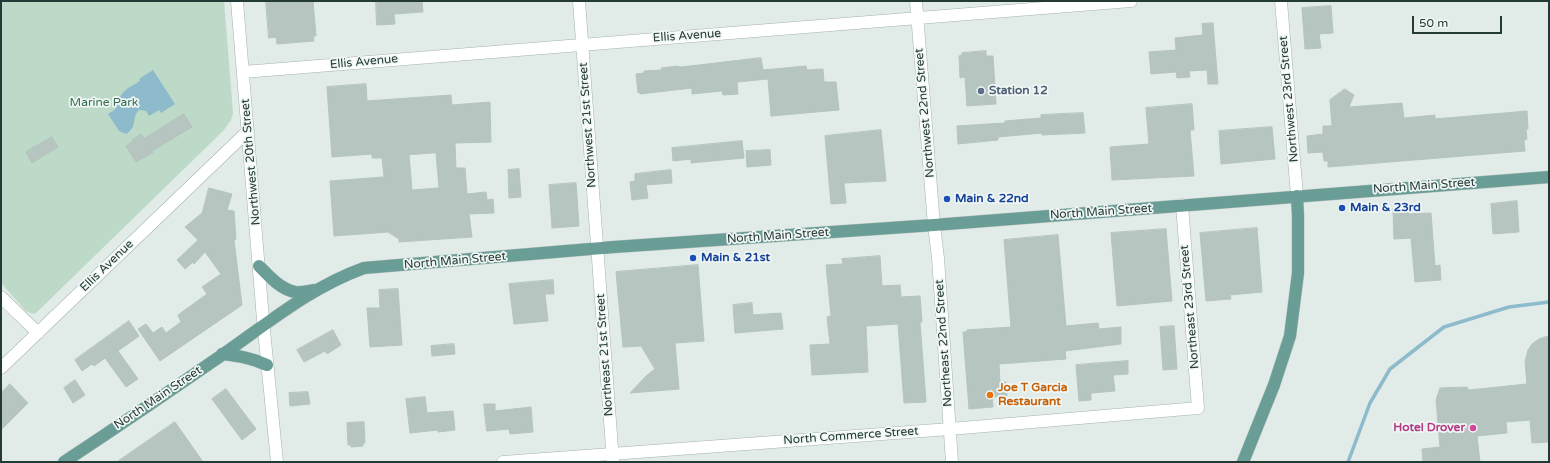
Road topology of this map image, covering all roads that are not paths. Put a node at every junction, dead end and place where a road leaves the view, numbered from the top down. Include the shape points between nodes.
1 (237, 1) edge
2 (579, 1) edge
3 (916, 1) edge
4 (1131, 1) edge
5 (1281, 1) edge
6 (917, 18) junction
7 (582, 44) junction
8 (243, 72) junction
9 (248, 131) junction
10 (1549, 177) edge
11 (1297, 196) junction
12 (1182, 205) junction
13 (934, 224) junction
14 (597, 249) junction
15 (259, 266) junction
16 (316, 290) junction
17 (1, 297) edge
18 (264, 324) junction
19 (38, 333) junction
20 (222, 354) junction
21 (268, 365) junction
22 (1, 368) edge
23 (1198, 408) joint
24 (950, 429) junction
25 (613, 458) edge
26 (64, 462) edge
27 (277, 462) edge
28 (503, 462) edge
29 (952, 462) edge
30 (1242, 462) edge

1 - 8 street, Northwest 20th Street
2 - 7 street, Northwest 21st Street
3 - 6 street, Northwest 22nd Street
4 - 6 street, Ellis Avenue
5 - 11 street, Northwest 23rd Street
6 - 7 street, Ellis Avenue
6 - 13 street, Northwest 22nd Street
7 - 8 street, Ellis Avenue
7 - 14 street, Northwest 21st Street
8 - 9 street, Northwest 20th Street
9 - 15 street, Northwest 20th Street
9 - 19 street, Ellis Avenue
10 - 11 main road, North Main Street
11 - 12 main road, North Main Street
11 - 30 main road via 1298,273 1290,336 1274,386
12 - 13 main road, North Main Street
12 - 23 street, Northeast 23rd Street
13 - 14 main road, North Main Street
13 - 24 street, Northeast 22nd Street
14 - 16 main road, North Main Street via 364,268
14 - 25 street, Northeast 21st Street
15 - 16 main road via 274,281 296,292
15 - 18 street, Northwest 20th Street
16 - 18 main road, North Main Street
17 - 19 street
18 - 20 main road, North Main Street
18 - 21 street, Northwest 20th Street
19 - 22 street, Ellis Avenue
20 - 21 main road via 256,359
20 - 26 main road, North Main Street
21 - 27 street, Northwest 20th Street
23 - 24 street, North Commerce Street
24 - 25 street, North Commerce Street
24 - 29 street, Northeast 22nd Street
25 - 28 street, North Commerce Street

